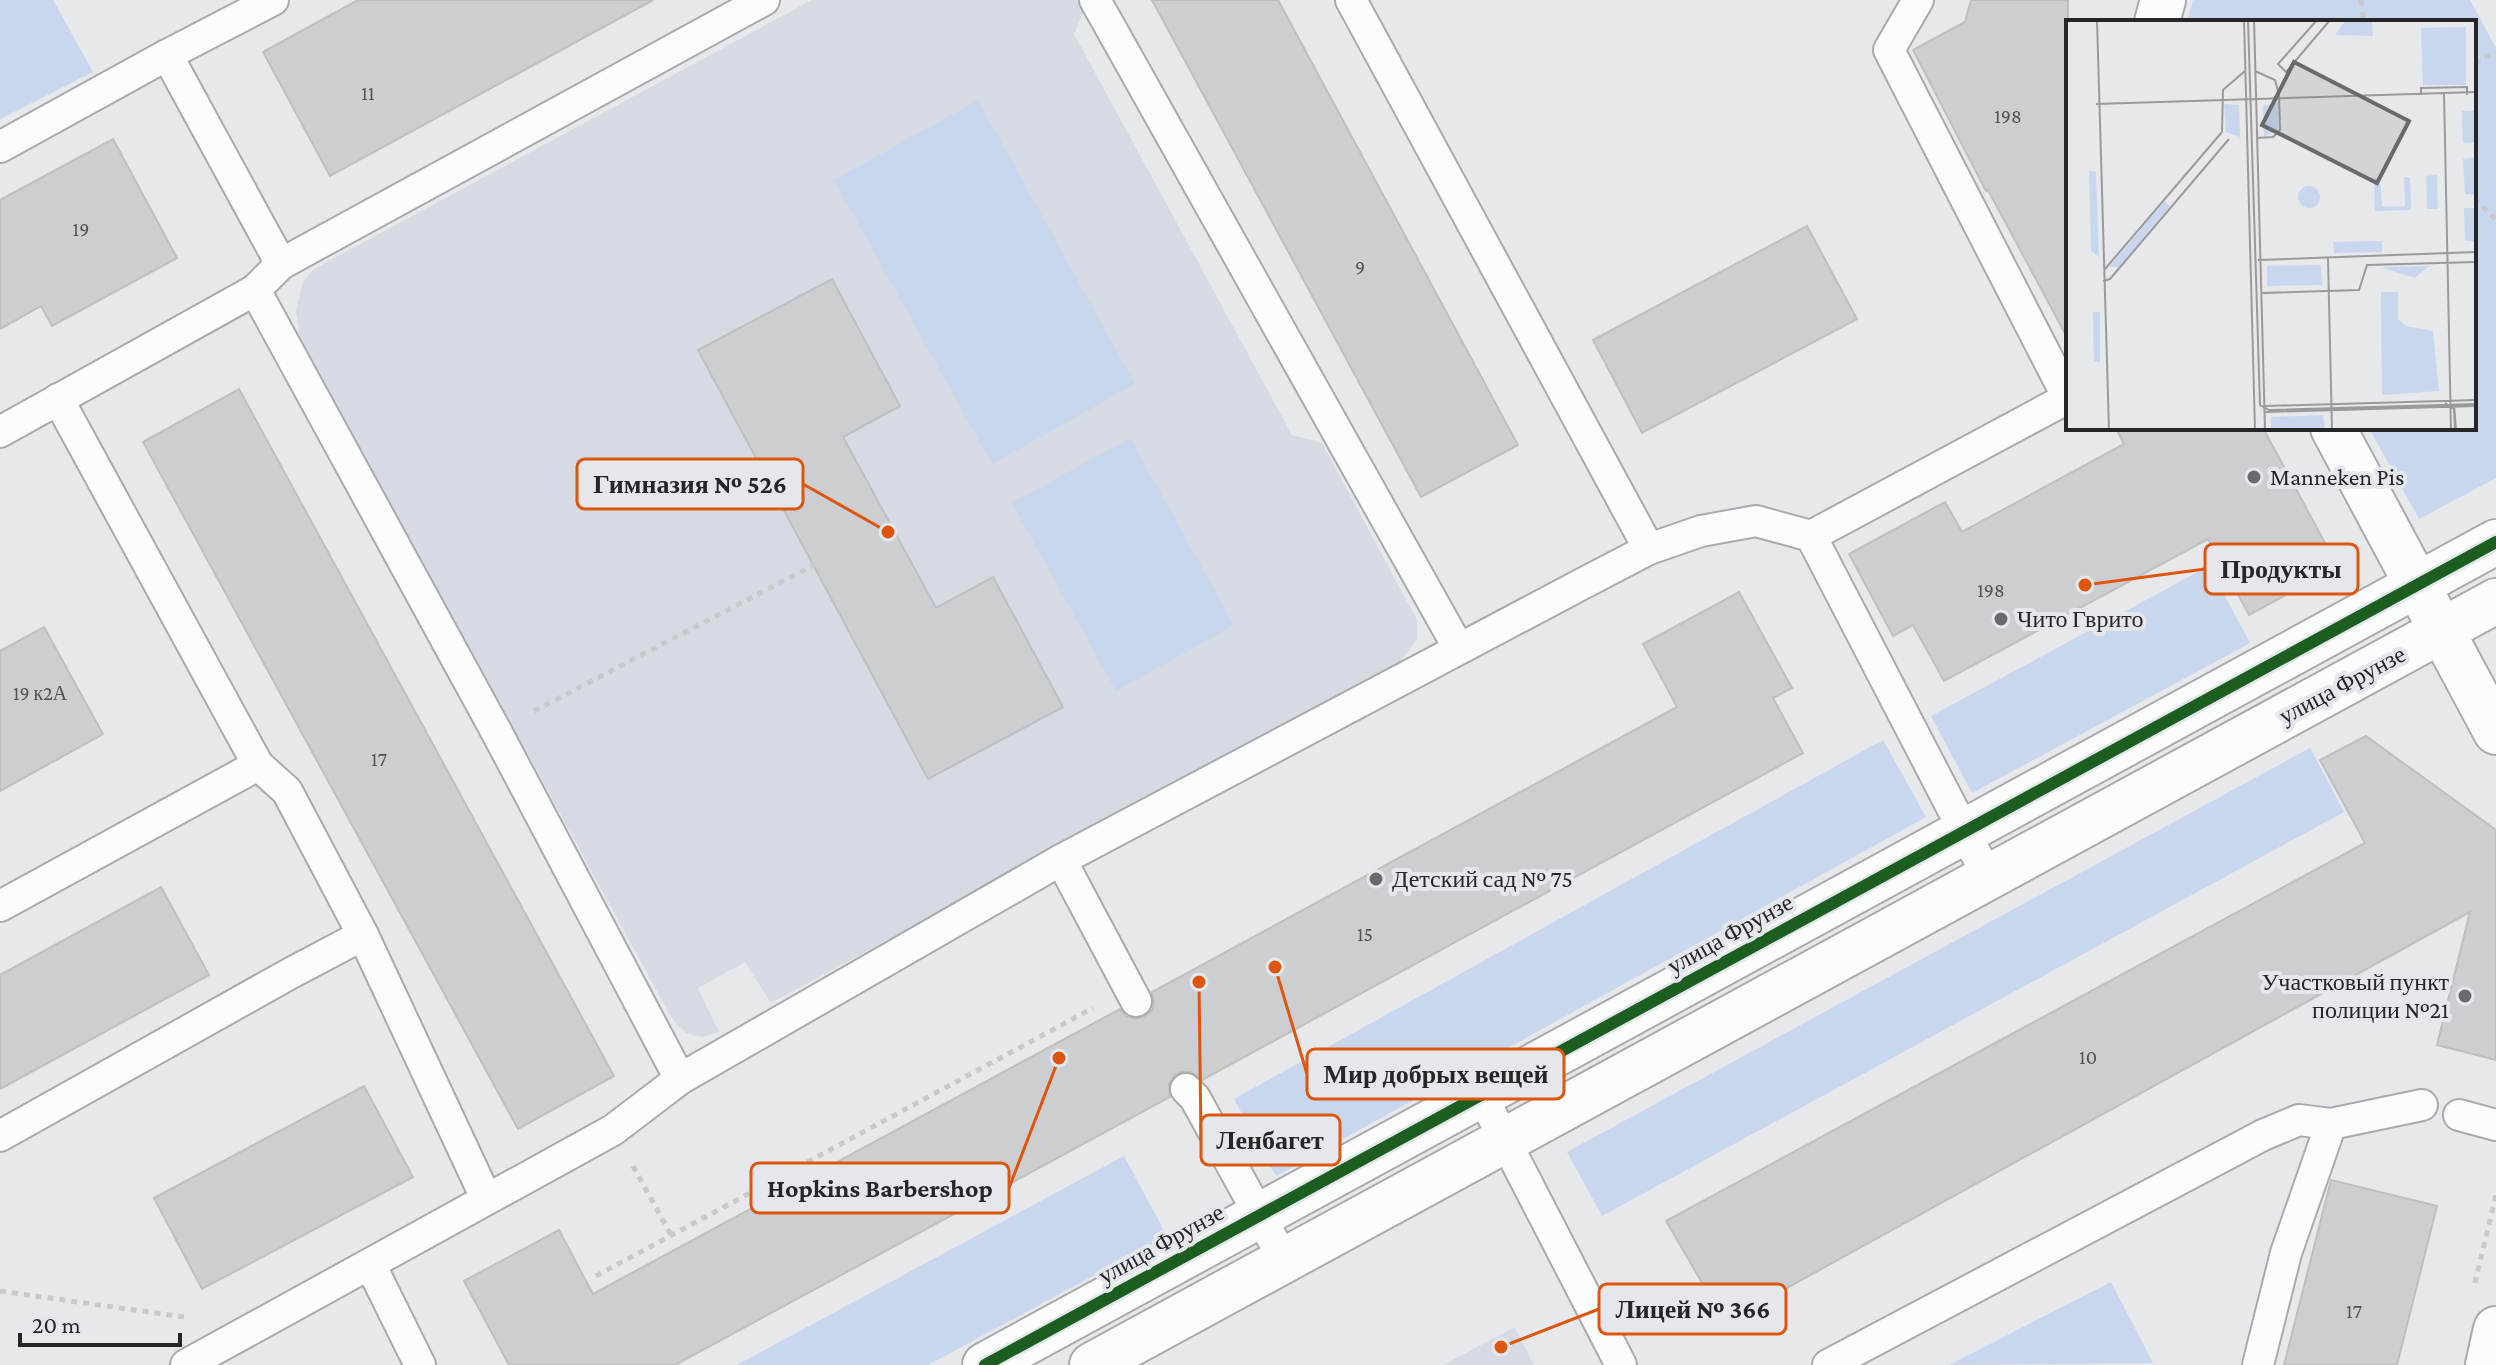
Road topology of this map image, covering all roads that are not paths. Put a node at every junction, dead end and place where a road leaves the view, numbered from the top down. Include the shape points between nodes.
1 (273, 0) edge
2 (764, 0) edge
3 (1095, 0) edge
4 (1351, 0) edge
5 (1918, 0) edge
6 (2163, 0) edge
7 (2158, 20) edge
8 (167, 55) junction
9 (0, 147) edge
10 (281, 264) junction
11 (255, 290) junction
12 (2066, 394) edge
13 (58, 399) junction
14 (2066, 399) edge
15 (2334, 430) edge
16 (0, 432) edge
17 (1811, 536) junction
18 (2496, 542) edge
19 (1649, 549) junction
20 (2416, 585) junction
21 (2496, 601) edge
22 (2441, 631) junction
23 (1458, 647) junction
24 (2496, 732) edge
25 (258, 765) junction
26 (1964, 832) junction
27 (1061, 860) junction
28 (1988, 877) junction
29 (0, 906) edge
30 (363, 935) junction
31 (1133, 994) road end
32 (680, 1079) junction
33 (1186, 1089) dead end
34 (1481, 1094) junction
35 (2422, 1105) dead end
36 (2459, 1115) dead end
37 (2331, 1124) junction
38 (2496, 1125) edge
39 (0, 1136) edge
40 (1506, 1140) junction
41 (486, 1198) junction
42 (1260, 1215) junction
43 (1284, 1260) junction
44 (370, 1264) junction
45 (2496, 1329) edge
46 (1013, 1358) edge
47 (186, 1365) edge
48 (420, 1365) edge
49 (1092, 1365) edge
50 (1621, 1365) edge
51 (1828, 1365) edge
52 (2258, 1365) edge
53 (2488, 1365) edge

1 - 8 lane
2 - 10 lane
3 - 23 lane
4 - 19 lane
5 - 12 lane via 1889,50
6 - 7 street
8 - 9 lane
8 - 10 lane
10 - 11 lane
11 - 13 lane
11 - 32 lane
13 - 16 lane
13 - 25 lane
14 - 17 lane
15 - 20 street
17 - 19 lane via 1756,521 1701,531
17 - 26 lane
18 - 20 street, улица Фрунзе
19 - 23 lane
20 - 22 street
20 - 26 street, улица Фрунзе
21 - 22 street, улица Фрунзе
22 - 24 street
22 - 28 street, улица Фрунзе
23 - 27 lane
25 - 29 lane
25 - 30 lane via 287,791
26 - 28 lane
26 - 34 street, улица Фрунзе
27 - 31 lane
27 - 32 lane
28 - 40 street, улица Фрунзе
30 - 39 lane
30 - 41 lane
32 - 41 lane via 613,1130
33 - 42 lane
34 - 40 lane
34 - 42 street, улица Фрунзе
35 - 37 lane
36 - 38 lane
37 - 51 lane via 2299,1120 2263,1135
37 - 52 lane via 2286,1253
40 - 43 street, улица Фрунзе
40 - 50 lane
41 - 44 lane
42 - 43 lane
42 - 46 street, улица Фрунзе
43 - 49 street, улица Фрунзе
44 - 47 lane
44 - 48 lane
45 - 53 street

